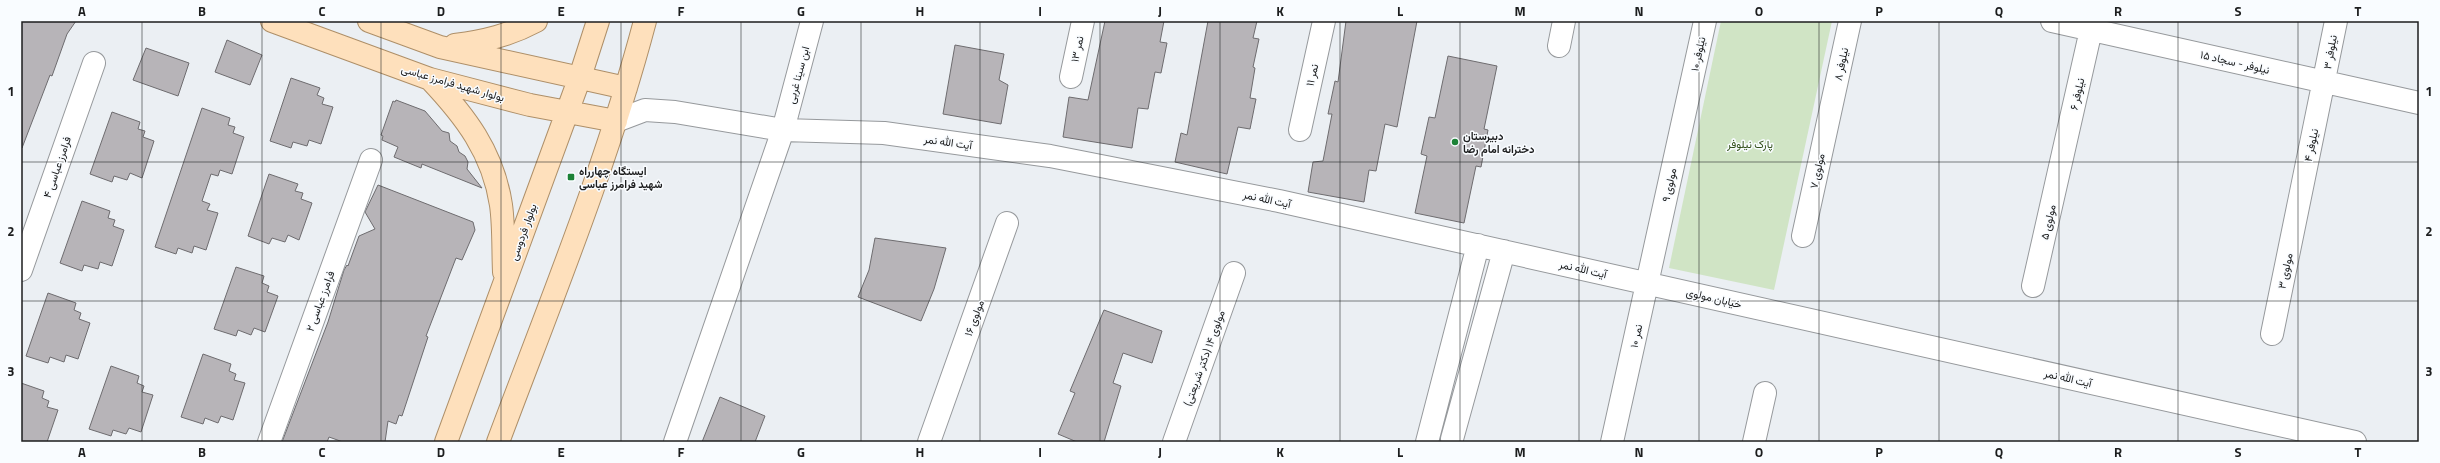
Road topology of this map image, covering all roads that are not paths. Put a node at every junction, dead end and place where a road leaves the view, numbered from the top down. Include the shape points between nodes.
1 (272, 21) edge
2 (369, 21) edge
3 (536, 21) edge
4 (598, 21) edge
5 (645, 21) edge
6 (812, 21) edge
7 (1083, 21) edge
8 (1324, 21) edge
9 (1564, 21) edge
10 (1705, 21) edge
11 (1850, 21) edge
12 (2052, 21) edge
13 (2336, 21) edge
14 (2092, 25) edge
15 (1559, 46) dead end
16 (440, 47) junction
17 (94, 63) dead end
18 (580, 77) junction
19 (1071, 77) dead end
20 (430, 79) junction
21 (2324, 82) junction
22 (1691, 87) joint
23 (626, 88) junction
24 (2419, 104) edge
25 (1831, 107) joint
26 (645, 110) junction
27 (568, 111) junction
28 (616, 121) junction
29 (783, 130) junction
30 (1300, 130) dead end
31 (2062, 158) joint
32 (371, 160) dead end
33 (2298, 208) joint
34 (1007, 223) dead end
35 (1803, 236) dead end
36 (1478, 246) junction
37 (1504, 251) junction
38 (21, 270) edge
39 (1234, 273) dead end
40 (504, 282) junction
41 (1647, 284) junction
42 (2033, 286) dead end
43 (1780, 313) joint
44 (2272, 334) dead end
45 (1765, 393) dead end
46 (1429, 436) edge
47 (1456, 441) edge
48 (269, 442) edge
49 (446, 442) edge
50 (498, 442) edge
51 (675, 442) edge
52 (929, 442) edge
53 (1174, 442) edge
54 (1612, 442) edge
55 (1754, 442) edge
56 (2355, 442) edge

1 - 20 main road, بولوار شهید فرامرز عباسی
2 - 16 main road
3 - 16 main road via 512,34 479,42
4 - 18 main road, بولوار فردوسی
5 - 23 main road
6 - 29 street, ابن سینا غربی
7 - 19 street, نمر ۱۳
8 - 30 street, نمر ۱۱
9 - 15 street
10 - 22 street, نیلوفر ۱۰
11 - 25 street, نیلوفر ۸
12 - 14 street, نیلوفر - سجاد ۱۵
13 - 21 street, نیلوفر ۳
14 - 21 street, نیلوفر - سجاد ۱۵
14 - 31 street, نیلوفر ۶
16 - 18 main road
17 - 38 street, فرامرز عباسی ۴
18 - 23 main road
18 - 27 main road, بولوار فردوسی
20 - 27 main road, بولوار شهید فرامرز عباسی via 530,105
20 - 40 main road via 461,111 487,154 501,204
21 - 24 street, نیلوفر - سجاد ۱۵
21 - 33 street, نیلوفر ۴
22 - 41 street, مولوی ۹
23 - 26 street
23 - 28 main road
25 - 35 street, مولوی ۷
26 - 28 street
26 - 29 street via 675,112
27 - 28 main road, بولوار شهید فرامرز عباسی
27 - 40 main road, بولوار فردوسی
28 - 50 main road
29 - 36 street, آیت الله نمر via 884,133 1050,156 1279,201
29 - 51 street, ابن سینا غربی
31 - 42 street, مولوی ۵
32 - 48 street, فرامرز عباسی ۲
33 - 44 street, مولوی ۳
34 - 52 street, مولوی ۱۶
36 - 37 street, آیت الله نمر
36 - 46 street
37 - 41 street, آیت الله نمر
37 - 47 street
39 - 53 street, مولوی ۱۴ (دکتر شریعتی)
40 - 49 main road, بولوار فردوسی
41 - 43 street, خیابان مولوی
41 - 54 street, نمر ۱۰
43 - 56 street, آیت الله نمر
45 - 55 street
46 - 47 street

